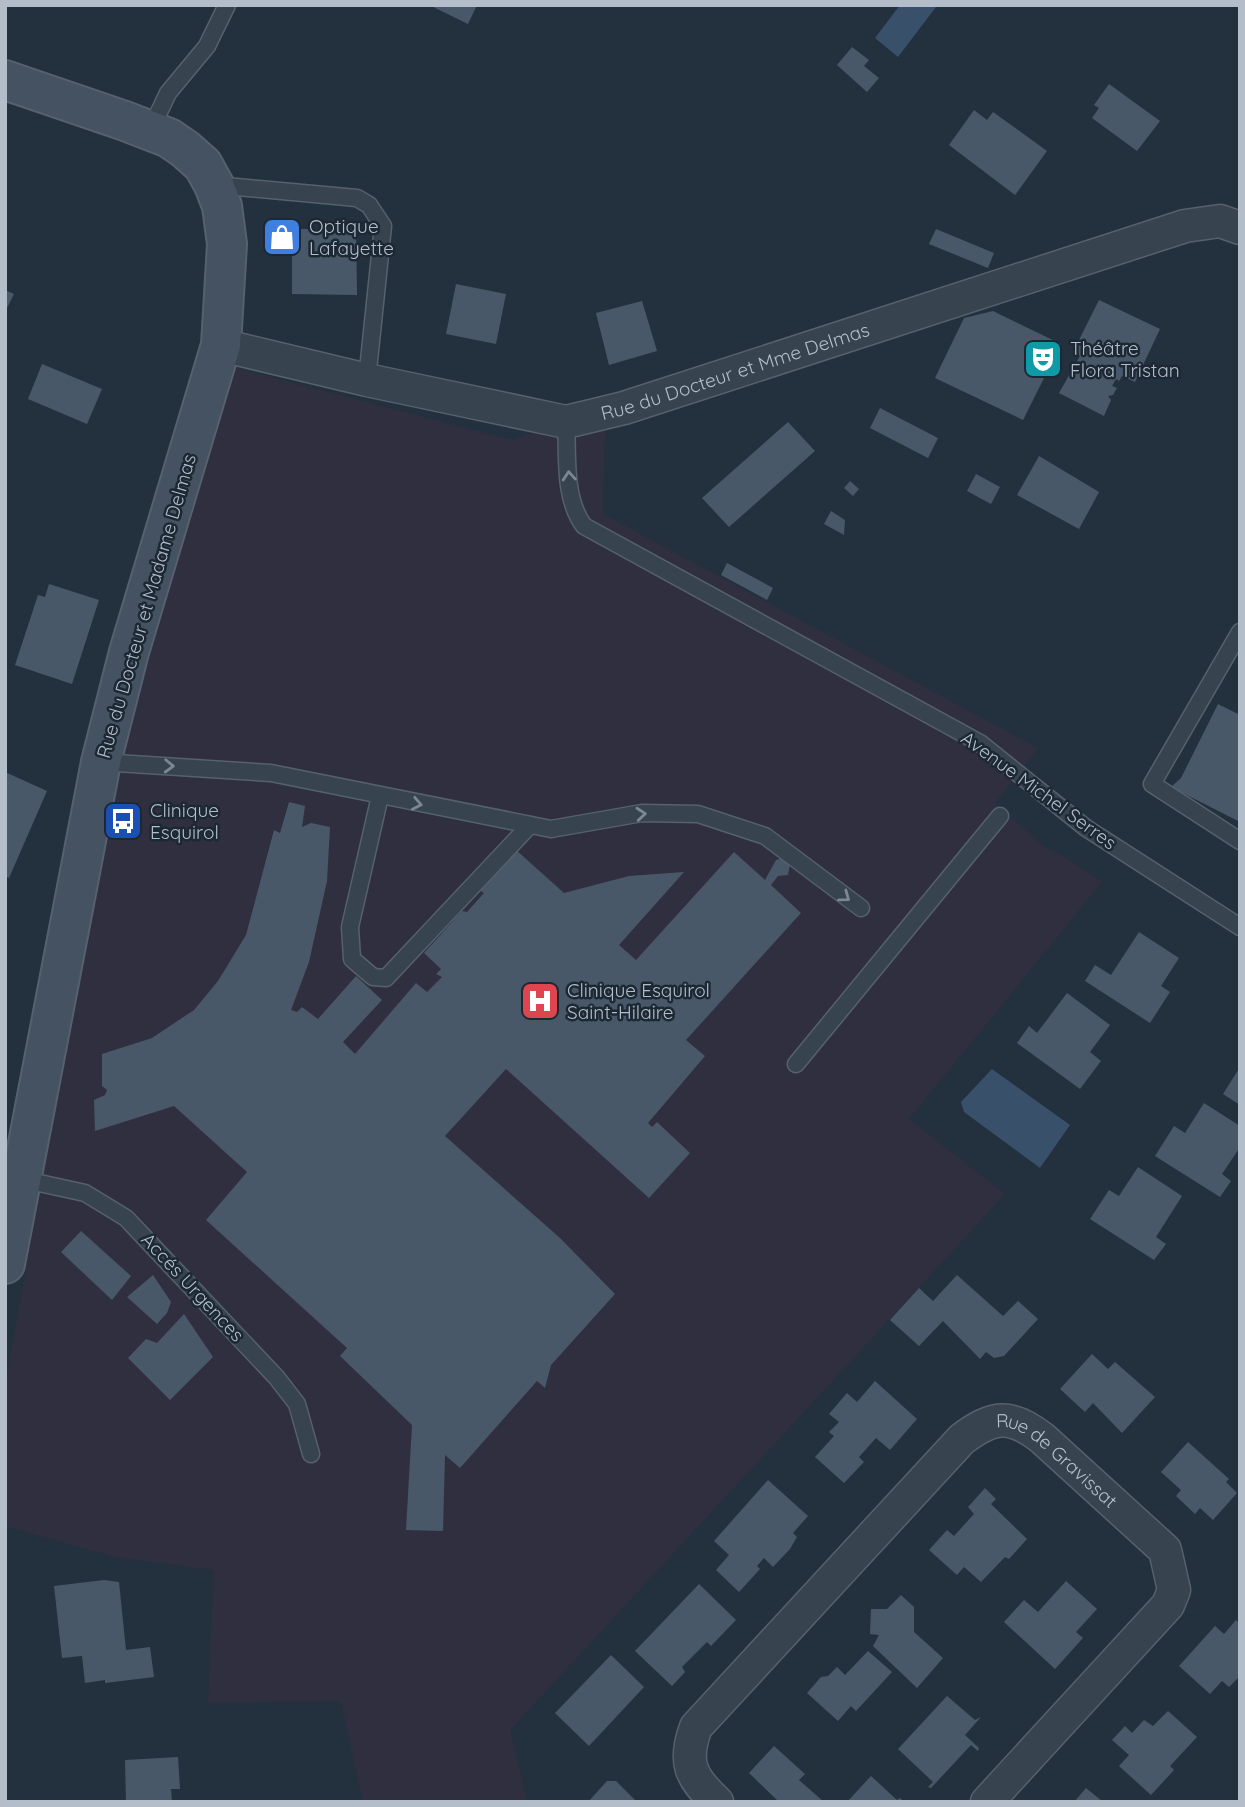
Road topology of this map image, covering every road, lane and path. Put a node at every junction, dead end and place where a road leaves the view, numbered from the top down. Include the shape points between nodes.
1 (227, 5) edge
2 (5, 80) edge
3 (150, 131) junction
4 (214, 185) junction
5 (1240, 228) edge
6 (221, 345) junction
7 (367, 380) junction
8 (566, 422) junction
9 (1240, 632) edge
10 (101, 762) junction
11 (380, 796) junction
12 (1000, 816) dead end
13 (530, 825) junction
14 (1240, 841) edge
15 (861, 908) dead end
16 (1240, 927) edge
17 (796, 1064) dead end
18 (21, 1179) junction
19 (5, 1264) edge
20 (311, 1454) dead end
21 (717, 1802) edge
22 (987, 1802) edge

1 - 3 lane via 207,46 168,93
2 - 3 street, Rue du Docteur et Madame Delmas
3 - 4 street, Rue du Docteur et Madame Delmas via 193,156
4 - 6 street, Rue du Docteur et Madame Delmas via 227,244
4 - 7 lane via 357,198 369,205 383,226
5 - 8 street, Rue du Docteur et Mme Delmas via 1220,221 1185,226 624,408
6 - 7 street, Rue du Docteur et Mme Delmas
6 - 10 street, Rue du Docteur et Madame Delmas
7 - 8 street, Rue du Docteur et Mme Delmas
16 -> 8 lane, Avenue Michel Serres via 1086,828 980,743 584,526 576,515 569,484
9 - 14 lane via 1152,784
10 -> 11 lane via 271,773
10 - 18 street, Rue du Docteur et Madame Delmas
11 -> 13 lane
11 - 13 lane via 350,927 352,959 373,978 386,978
12 - 17 lane
13 -> 15 lane via 551,829 642,813 721,819 765,836
18 - 19 street, Rue du Docteur et Madame Delmas
18 - 20 lane, Accés Urgences via 85,1193 126,1218 277,1378 297,1404
21 - 22 street, Rue de Gravissat via 700,1786 692,1770 687,1751 696,1727 962,1439 985,1422 1005,1421 1025,1425 1042,1438 1165,1550 1174,1590 1168,1605

